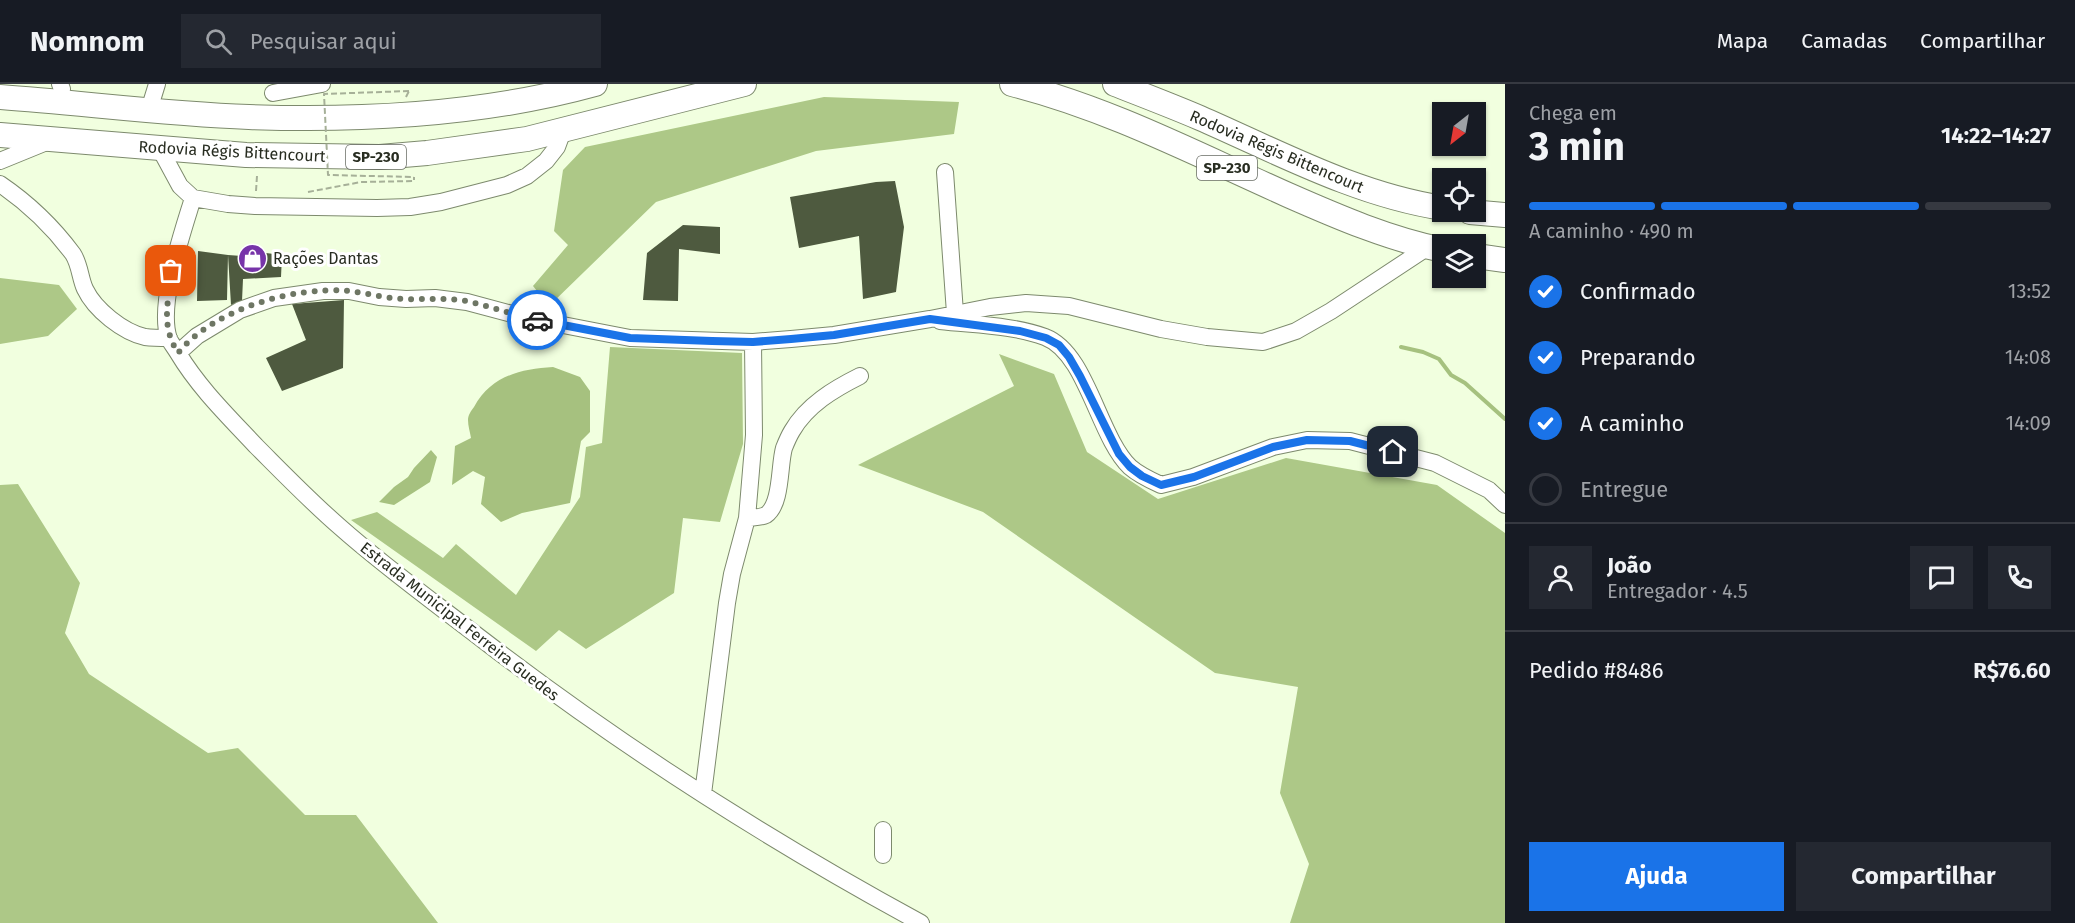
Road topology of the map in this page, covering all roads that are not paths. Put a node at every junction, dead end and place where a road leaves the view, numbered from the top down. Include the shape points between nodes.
1 (157, 84) edge
2 (322, 84) edge
3 (595, 84) edge
4 (744, 84) edge
5 (1012, 84) edge
6 (1115, 84) edge
7 (1146, 84) edge
8 (276, 89) edge
9 (59, 92) edge
10 (0, 98) edge
11 (149, 110) junction
12 (248, 117) junction
13 (1199, 118) junction
14 (564, 128) junction
15 (0, 135) edge
16 (53, 140) junction
17 (160, 149) junction
18 (0, 161) edge
19 (945, 172) dead end
20 (0, 184) edge
21 (193, 198) junction
22 (1432, 206) edge
23 (1486, 213) edge
24 (1505, 215) edge
25 (1432, 247) edge
26 (1432, 250) edge
27 (1486, 257) edge
28 (1505, 260) edge
29 (955, 313) junction
30 (930, 319) junction
31 (169, 338) junction
32 (753, 342) junction
33 (178, 353) junction
34 (860, 376) dead end
35 (1505, 505) edge
36 (747, 518) junction
37 (703, 794) junction
38 (883, 830) dead end
39 (883, 855) dead end
40 (921, 923) edge

1 - 11 street
2 - 8 street
3 - 12 highway via 504,105 451,111 341,118
4 - 14 highway, Rodovia Régis Bittencourt / SP-230
5 - 25 highway, Rodovia Régis Bittencourt / SP-230 via 1119,120 1340,218
6 - 13 highway, Rodovia Régis Bittencourt / SP-230
7 - 13 highway
8 - 12 street
9 - 10 highway
9 - 11 highway
11 - 12 highway
13 - 22 highway, Rodovia Régis Bittencourt / SP-230 via 1301,164 1409,202
14 - 17 highway, Rodovia Régis Bittencourt / SP-230 via 472,147 380,157
14 - 21 street via 558,147 527,176 441,202 410,207 307,208
15 - 16 highway, Rodovia Régis Bittencourt / SP-230
16 - 17 highway, Rodovia Régis Bittencourt / SP-230
16 - 18 street
17 - 21 street via 180,186
19 - 29 street
20 - 31 street via 32,208 63,243 78,264 88,295 104,311 131,332
21 - 31 street, Estrada Municipal Ferreira Guedes via 171,271
23 - 24 highway
26 - 29 street via 1296,331 1263,342 1207,338 1070,306 1026,303
27 - 28 highway
29 - 30 street
30 - 32 street via 834,335
30 - 35 street via 1020,331 1059,345 1080,376 1119,454 1142,476 1161,485 1194,477 1273,447 1307,440 1350,441 1435,464 1489,490
31 - 33 street, Estrada Municipal Ferreira Guedes
32 - 33 street via 630,338 467,302 323,291 274,298 240,310 197,336
32 - 36 street via 754,435
33 - 37 street, Estrada Municipal Ferreira Guedes via 211,399 300,491 350,535 555,695
34 - 36 street via 832,391 802,416 784,447 780,480 770,511
36 - 37 street via 727,603
37 - 40 street, Estrada Municipal Ferreira Guedes
38 - 39 street

